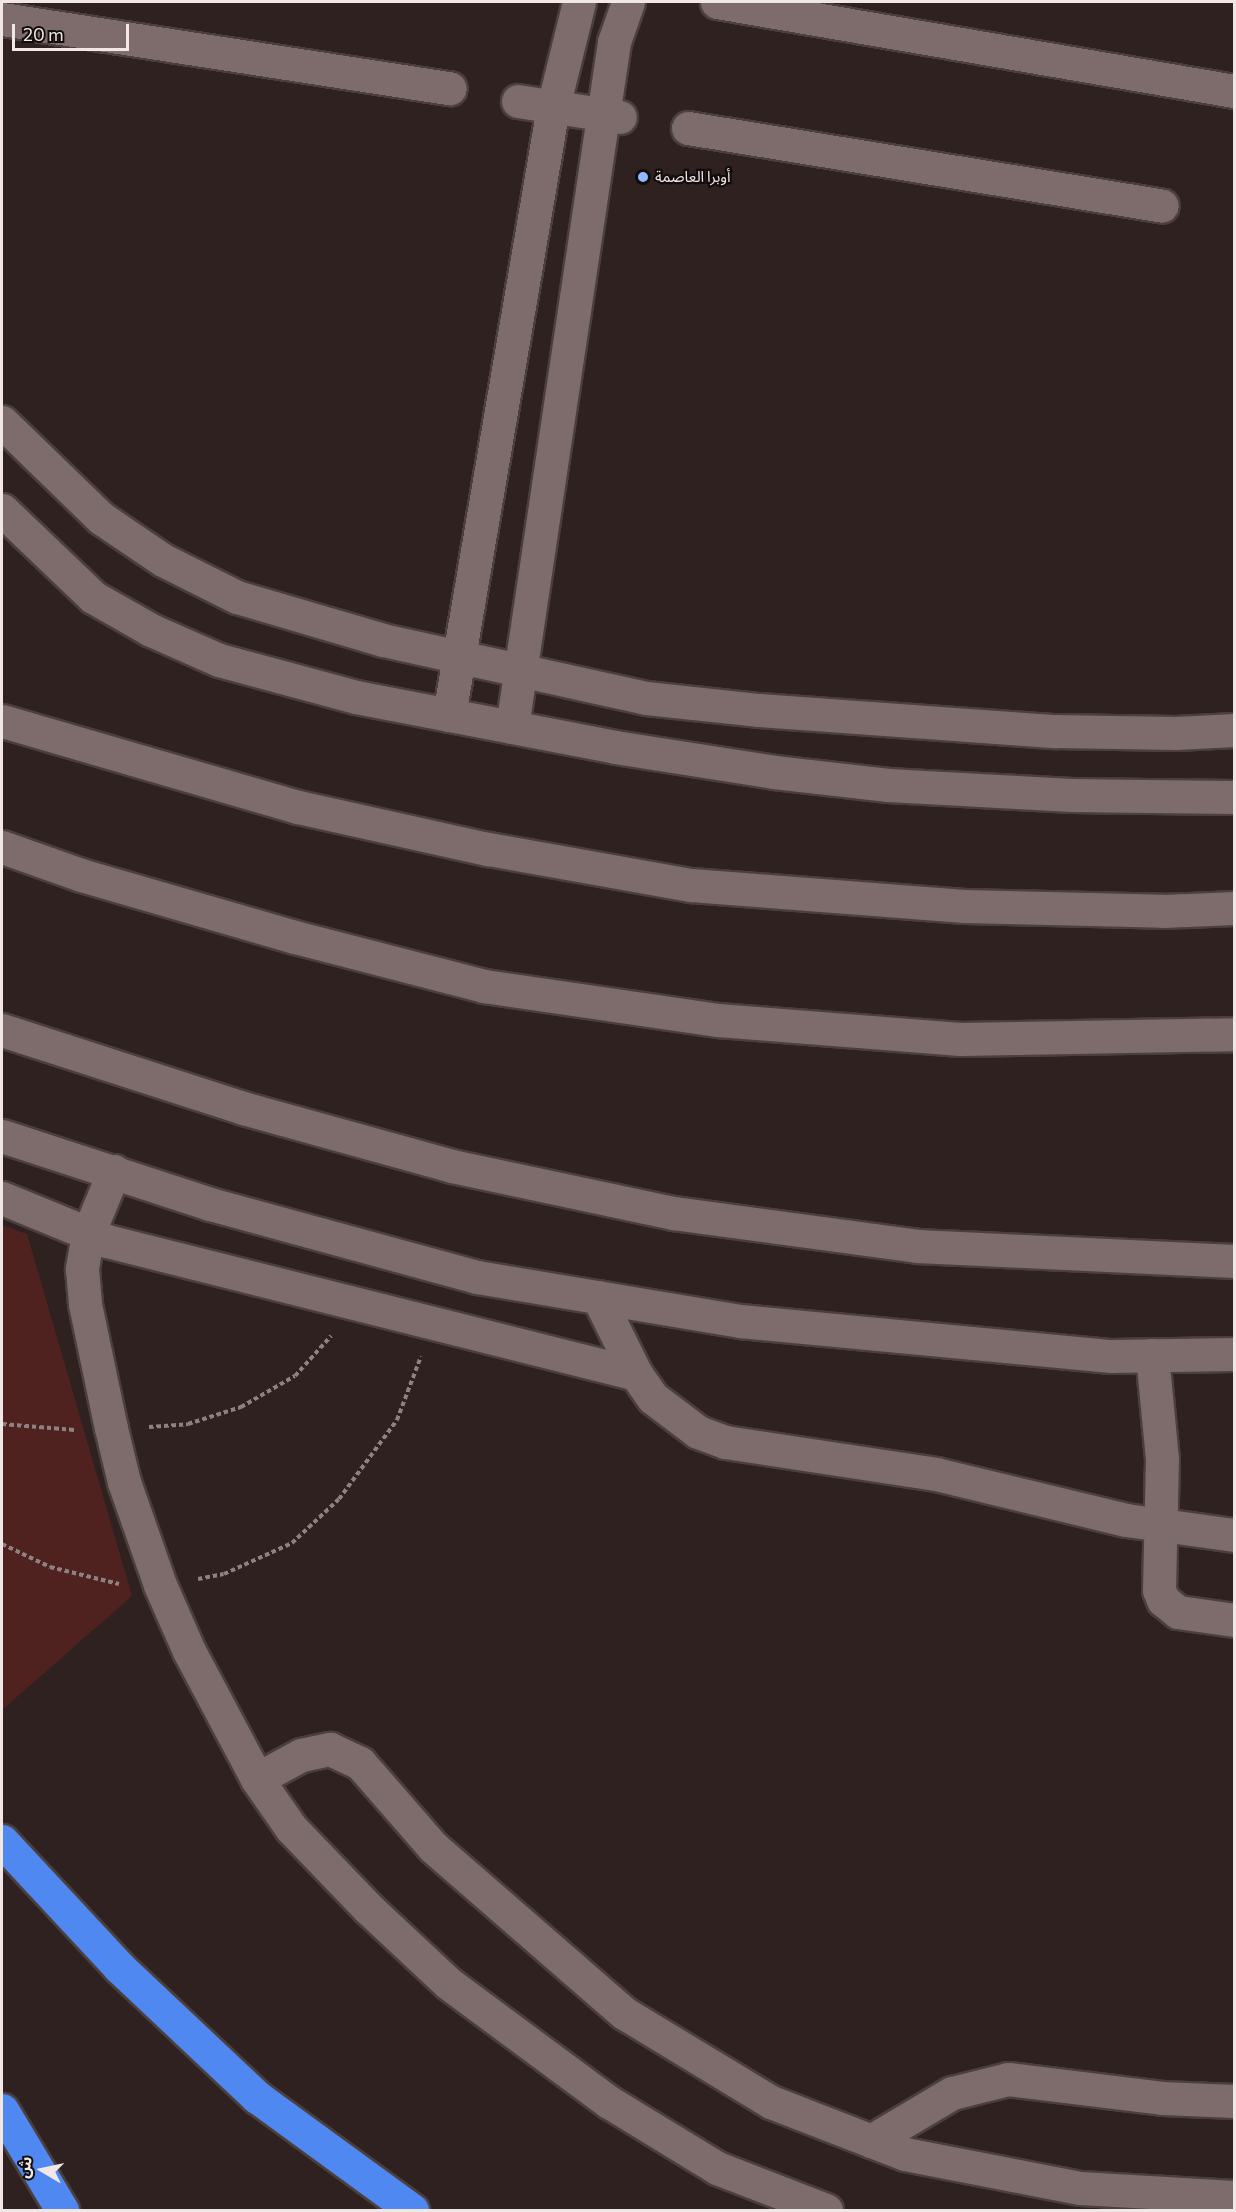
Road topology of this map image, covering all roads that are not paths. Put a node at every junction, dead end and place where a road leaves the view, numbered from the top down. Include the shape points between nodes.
1 (579, 2) edge
2 (628, 2) edge
3 (722, 2) edge
4 (2, 19) edge
5 (450, 88) dead end
6 (1234, 91) edge
7 (518, 101) dead end
8 (553, 107) junction
9 (612, 116) junction
10 (688, 128) dead end
11 (1162, 206) dead end
12 (2, 422) edge
13 (2, 510) edge
14 (458, 657) junction
15 (523, 670) junction
16 (450, 715) junction
17 (2, 721) edge
18 (512, 727) junction
19 (1234, 730) edge
20 (1234, 797) edge
21 (2, 846) edge
22 (1234, 908) edge
23 (2, 1030) edge
24 (1234, 1034) edge
25 (2, 1136) edge
26 (114, 1171) junction
27 (2, 1198) edge
28 (88, 1234) junction
29 (1234, 1261) edge
30 (598, 1298) junction
31 (1234, 1354) edge
32 (1152, 1355) junction
33 (636, 1374) junction
34 (1161, 1527) junction
35 (1234, 1534) edge
36 (1234, 1620) edge
37 (257, 1779) junction
38 (2, 1841) edge
39 (1234, 2101) edge
40 (2, 2110) edge
41 (871, 2141) junction
42 (1234, 2197) edge
43 (62, 2211) edge
44 (412, 2211) edge
45 (826, 2211) edge

1 - 8 street
2 - 9 street via 614,42
3 - 6 street
4 - 5 street
7 - 8 street
8 - 9 street
8 - 14 street
9 - 15 street
10 - 11 street
12 - 14 street via 101,518 163,560 237,597
13 - 16 street via 93,597 150,630 219,660 356,697
14 - 15 street
14 - 16 street
15 - 18 street
15 - 19 street via 646,698 759,710 1055,731
16 - 18 street
17 - 22 street via 298,807 488,849 692,885 964,906 1163,911
18 - 20 street via 774,772 888,785 1072,795
21 - 24 street via 81,875 484,986 718,1020 960,1039
23 - 29 street via 243,1108 430,1160 674,1213 918,1246
25 - 26 street
26 - 28 street
26 - 30 street via 210,1204 477,1277
27 - 28 street
28 - 33 street
28 - 37 street via 82,1286 124,1482 160,1585 189,1651
30 - 32 street via 740,1321 1111,1356
30 - 33 street
31 - 32 street
32 - 34 street via 1161,1428
33 - 34 street via 653,1398 674,1416 725,1442 936,1474
34 - 35 street
34 - 36 street via 1158,1580 1163,1600 1178,1612
37 - 41 street via 301,1755 330,1749 360,1762 433,1846 624,2013 771,2102
37 - 45 street via 291,1828 448,1983 609,2102 717,2168
38 - 44 highway via 119,1967 257,2097
39 - 41 street via 1162,2098 1008,2079 952,2093
40 - 43 highway
41 - 42 street via 905,2154 1080,2188

